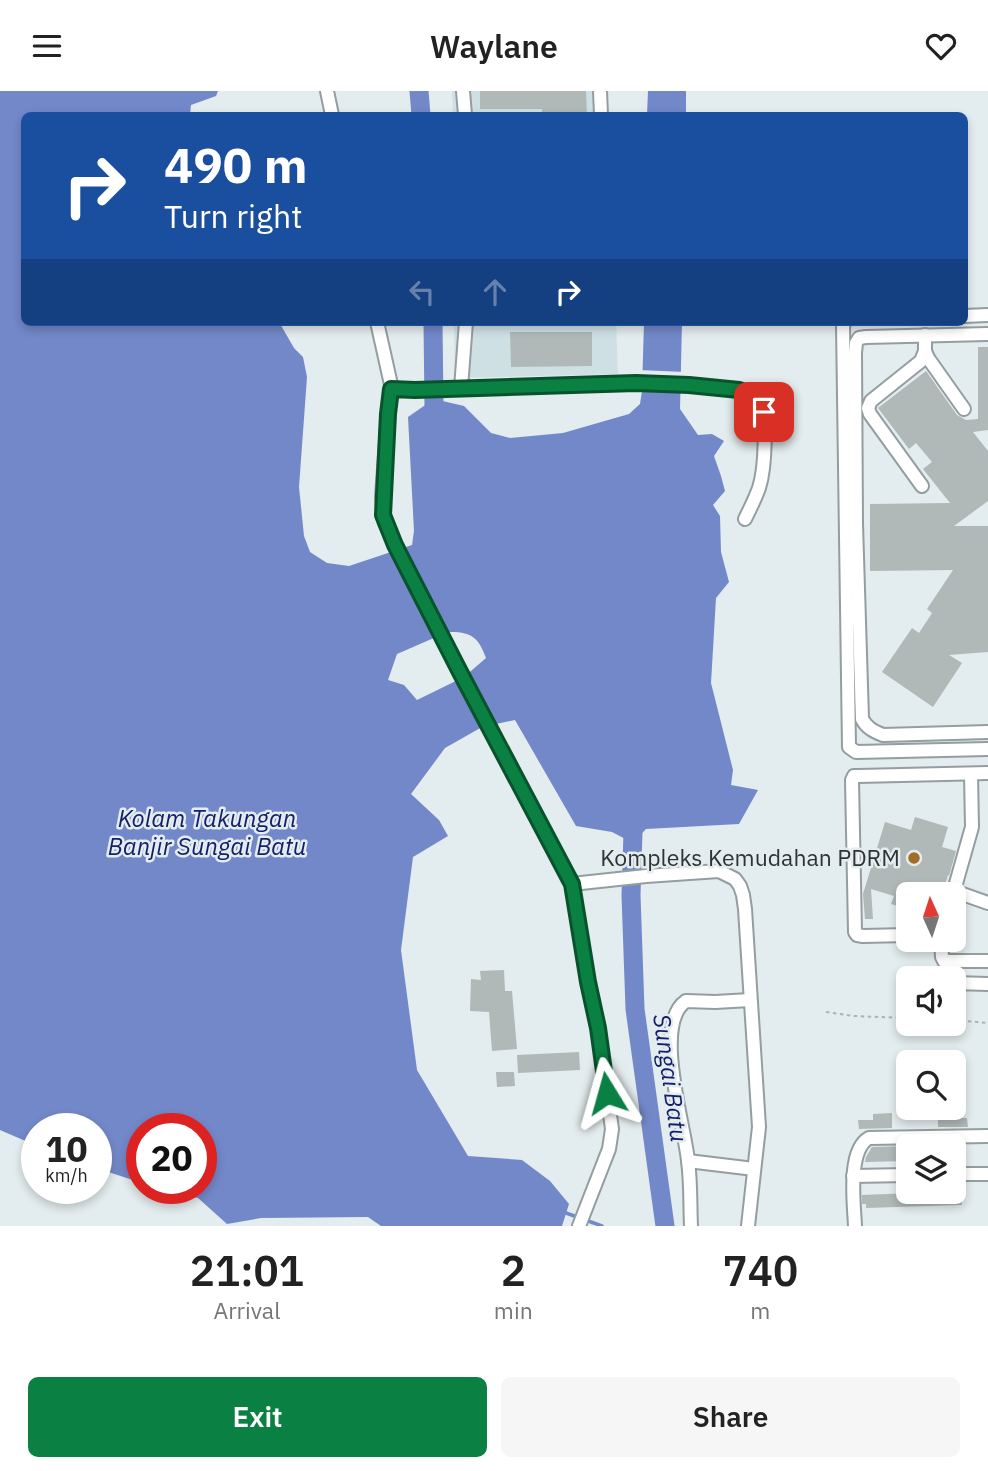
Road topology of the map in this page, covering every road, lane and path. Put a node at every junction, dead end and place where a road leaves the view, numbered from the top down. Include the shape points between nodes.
1 (327, 91) edge
2 (463, 91) edge
3 (600, 91) edge
4 (331, 112) edge
5 (465, 112) edge
6 (601, 112) edge
7 (988, 315) edge
8 (968, 316) edge
9 (378, 326) edge
10 (465, 326) edge
11 (843, 326) edge
12 (988, 334) edge
13 (925, 335) junction
14 (925, 351) junction
15 (455, 388) junction
16 (391, 389) junction
17 (964, 409) dead end
18 (922, 486) dead end
19 (746, 519) dead end
20 (988, 732) edge
21 (988, 749) edge
22 (988, 773) edge
23 (971, 774) junction
24 (956, 882) edge
25 (572, 884) junction
26 (966, 897) edge
27 (988, 903) edge
28 (896, 935) edge
29 (941, 952) edge
30 (988, 961) edge
31 (966, 983) edge
32 (988, 984) edge
33 (750, 1000) junction
34 (826, 1011) dead end
35 (896, 1018) edge
36 (966, 1021) edge
37 (988, 1023) edge
38 (988, 1136) edge
39 (688, 1161) junction
40 (754, 1169) junction
41 (966, 1174) edge
42 (988, 1174) edge
43 (896, 1175) edge
44 (853, 1176) junction
45 (579, 1226) edge
46 (691, 1226) edge
47 (748, 1226) edge
48 (855, 1226) edge

1 - 4 street
2 - 5 street
3 - 6 street
7 - 8 street
9 - 16 street
10 - 15 street
11 - 21 street via 849,747 856,752
12 - 13 street
13 - 14 street
13 - 20 street via 866,337 856,343 862,719 883,735
14 - 17 street
14 - 18 street via 921,361 868,408
15 - 16 street
15 - 19 street via 636,383 739,390 762,399 764,462 760,487
16 - 25 street via 382,507 385,523
22 - 23 street
23 - 24 street via 972,827
23 - 28 street via 855,776 852,780 855,932
25 - 33 street via 719,871 735,879 743,895
25 - 45 street via 611,1114 609,1149
26 - 27 street
29 - 30 street via 944,961
31 - 32 street
33 - 39 street via 686,1001 677,1011 670,1034 671,1055
33 - 40 street via 759,1127
34 - 35 path
36 - 37 path
38 - 44 street via 869,1138 859,1149
39 - 40 street
39 - 46 street
40 - 47 street
41 - 42 street
43 - 44 street
44 - 48 street

